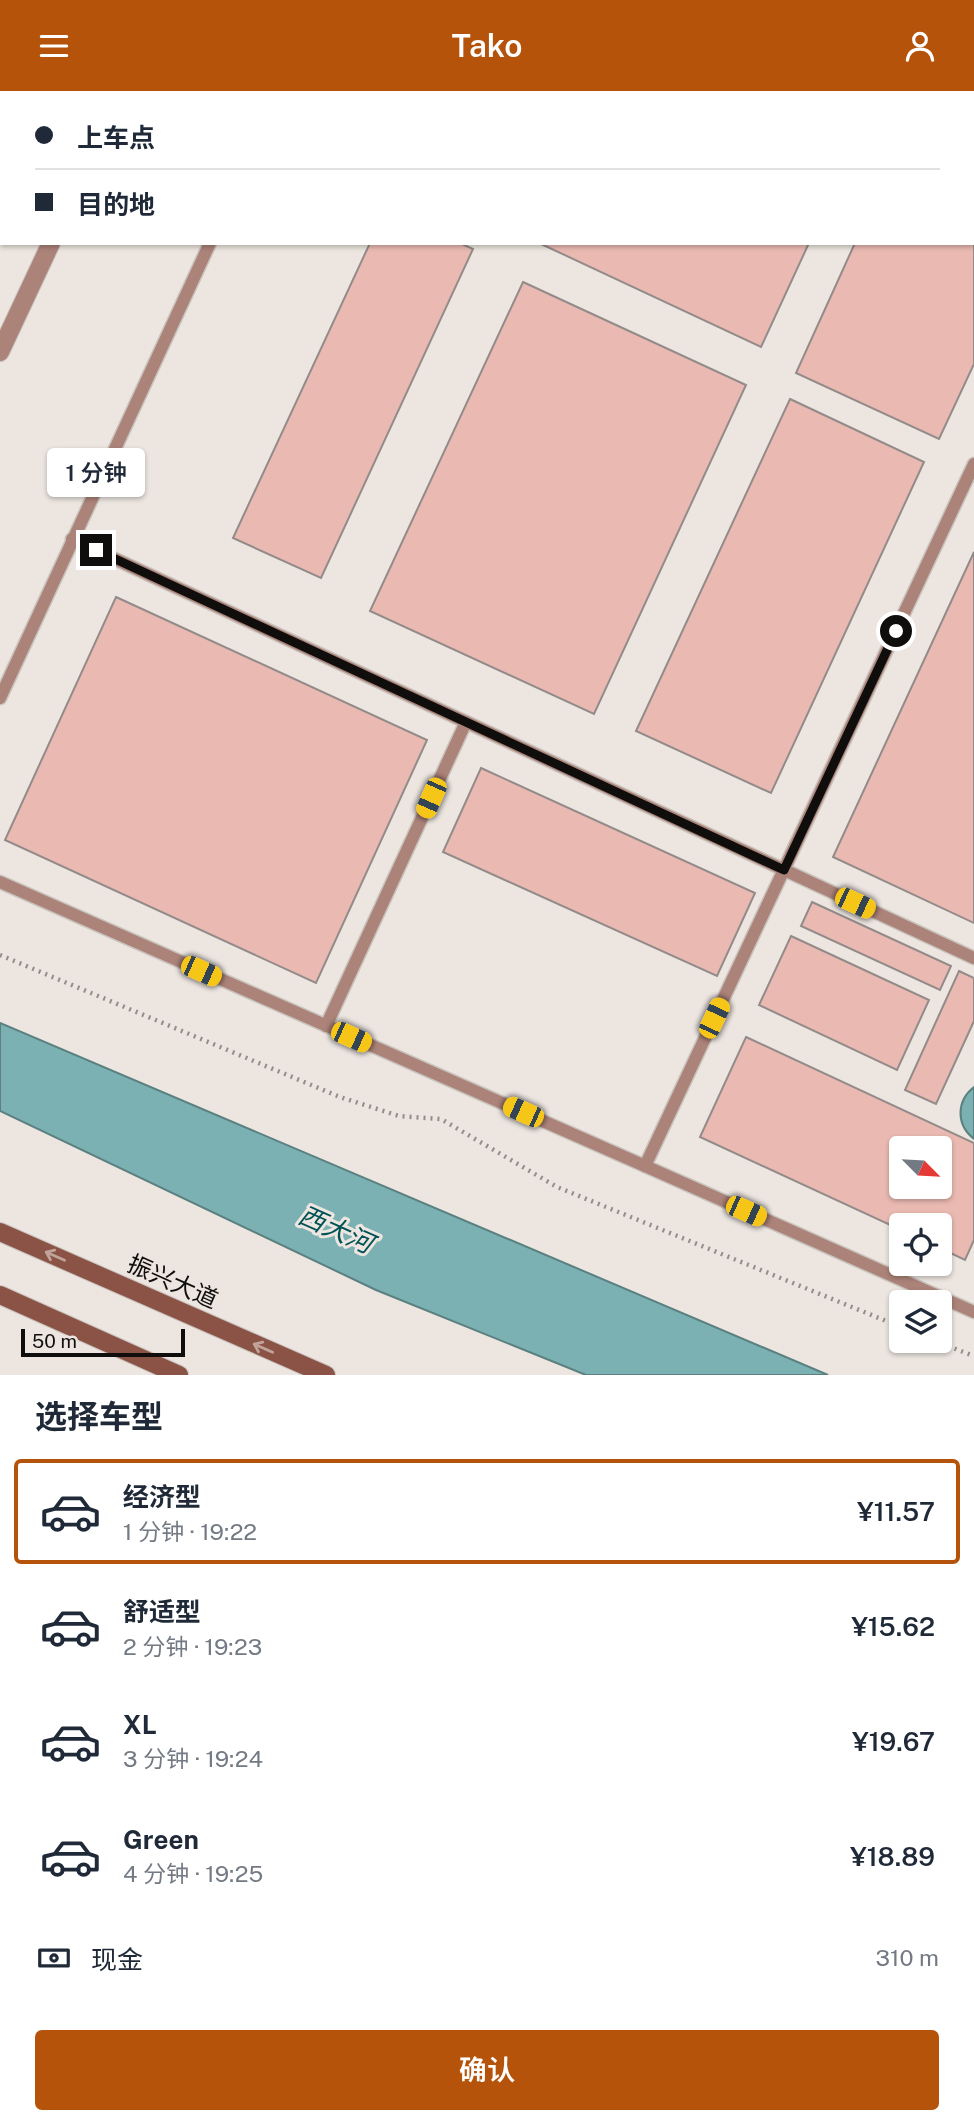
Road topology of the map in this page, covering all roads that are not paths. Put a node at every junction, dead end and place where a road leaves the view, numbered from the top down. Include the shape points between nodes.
1 (50, 245) edge
2 (209, 245) edge
3 (0, 352) edge
4 (974, 464) edge
5 (72, 539) junction
6 (0, 698) edge
7 (466, 722) junction
8 (784, 870) junction
9 (0, 882) edge
10 (974, 958) edge
11 (327, 1026) junction
12 (645, 1167) junction
13 (0, 1232) edge
14 (0, 1295) edge
15 (974, 1313) edge
16 (179, 1375) edge
17 (326, 1375) edge

1 - 3 street
2 - 5 lane
4 - 8 lane
5 - 6 lane
5 - 7 lane
7 - 8 lane
7 - 11 lane
8 - 10 lane
8 - 12 lane
9 - 11 lane
11 - 12 lane
12 - 15 lane
17 -> 13 main road, 振兴大道
14 - 16 main road

